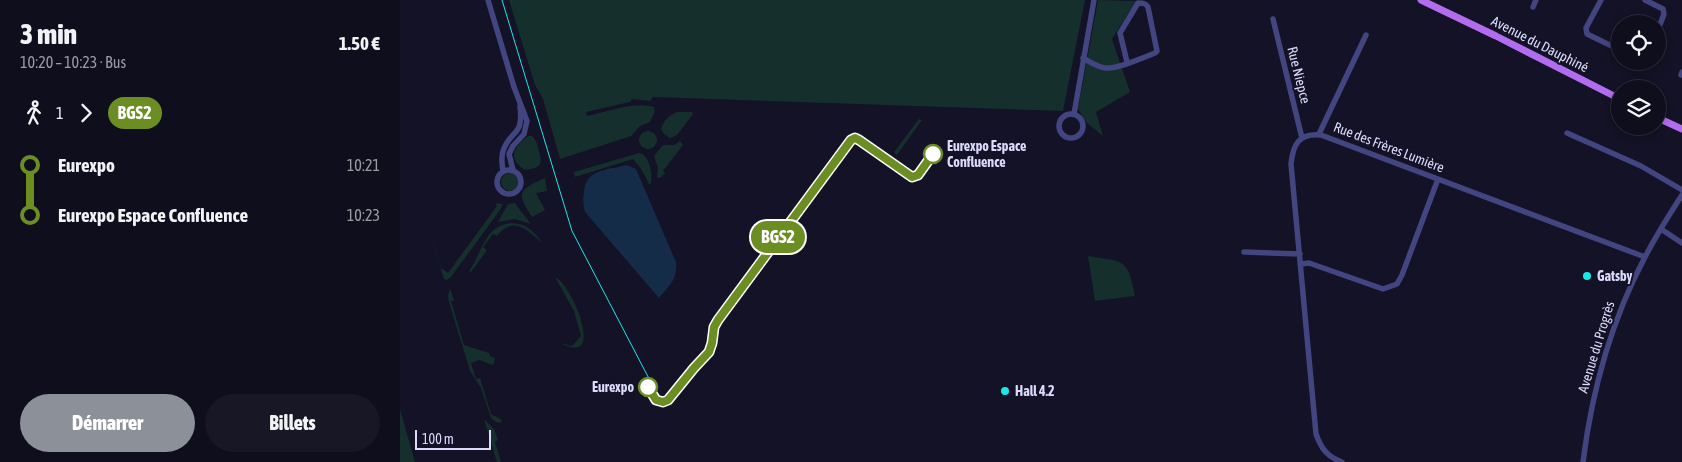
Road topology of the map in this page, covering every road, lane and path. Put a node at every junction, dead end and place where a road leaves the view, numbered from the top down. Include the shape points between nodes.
1 (488, 0) edge
2 (1094, 0) edge
3 (1421, 0) edge
4 (1536, 0) edge
5 (1601, 0) edge
6 (1645, 0) edge
7 (1532, 7) dead end
8 (1664, 15) edge
9 (1273, 19) dead end
10 (1366, 34) dead end
11 (1611, 46) edge
12 (1083, 58) junction
13 (1127, 62) junction
14 (1611, 94) edge
15 (519, 99) junction
16 (1074, 114) junction
17 (1666, 122) edge
18 (1682, 131) edge
19 (1567, 133) dead end
20 (1319, 134) junction
21 (1302, 138) junction
22 (513, 170) junction
23 (503, 171) junction
24 (1438, 179) junction
25 (1682, 190) edge
26 (1682, 194) edge
27 (1661, 229) junction
28 (1682, 243) edge
29 (1244, 252) dead end
30 (1300, 254) junction
31 (1645, 257) junction
32 (1301, 264) junction
33 (1342, 462) edge
34 (1583, 462) edge

1 - 15 street
2 - 12 street
3 - 14 main road, Avenue du Dauphiné
4 - 7 street
5 - 11 street via 1586,28 1587,34
6 - 8 street via 1663,8
9 - 21 street, Rue Niepce
10 - 20 street
12 - 13 street via 1103,68
12 - 16 street
13 - 13 street via 1157,51 1146,4 1135,7 1120,33
15 - 22 street via 527,121 524,134 509,154
15 - 23 street via 522,119 504,148
16 - 16 street via 1066,115 1059,124 1062,134 1068,138 1075,137 1082,130 1081,120
17 - 18 main road
19 - 25 street via 1641,166
20 - 21 street, Rue des Frères Lumière
20 - 24 street, Rue des Frères Lumière
21 - 30 street via 1294,150 1291,164
22 - 23 street
22 - 23 street via 520,175 522,183 512,194 503,193 498,188 497,181
24 - 31 street, Rue des Frères Lumière
24 - 32 street via 1397,284 1383,288 1309,263
26 - 27 street, Avenue du Progrès
27 - 28 street
27 - 31 street, Avenue du Progrès
29 - 30 street
30 - 32 street
31 - 34 street, Avenue du Progrès via 1606,348 1591,408
32 - 33 street via 1316,434 1330,458

